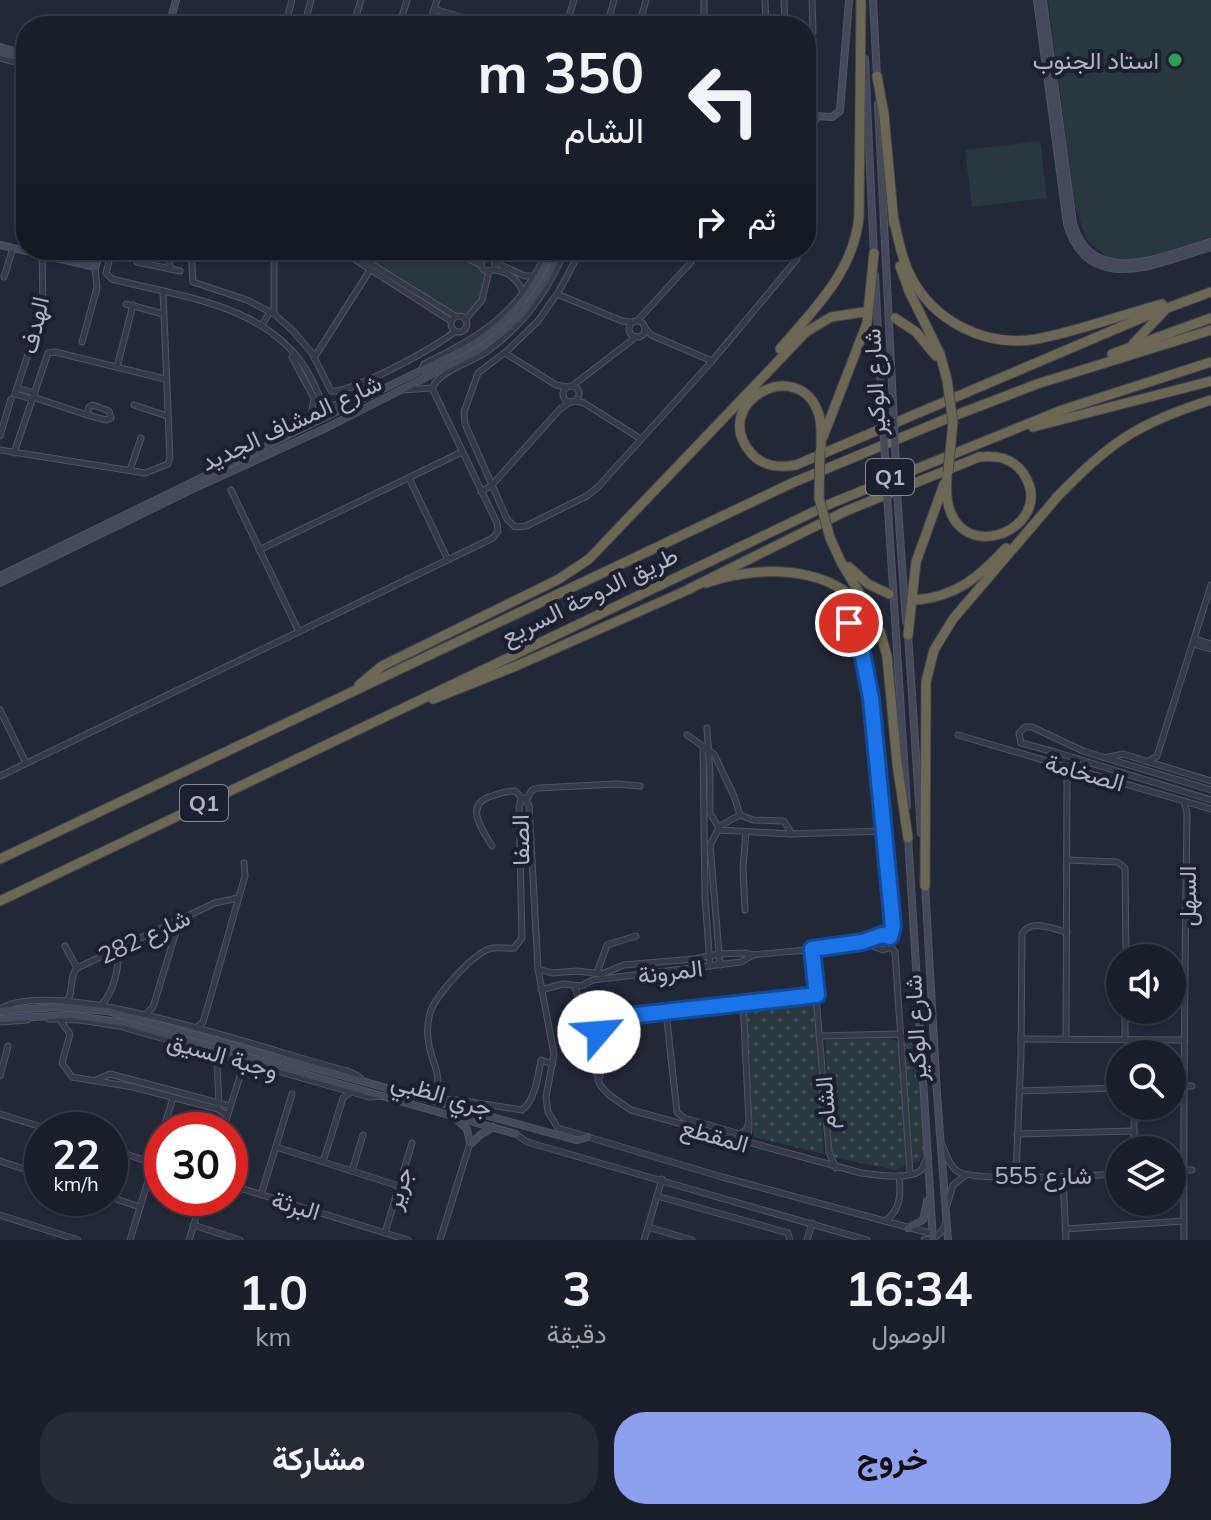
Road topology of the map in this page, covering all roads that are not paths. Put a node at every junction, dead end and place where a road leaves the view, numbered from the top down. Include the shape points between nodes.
1 (437, 0) edge
2 (849, 0) edge
3 (873, 0) edge
4 (1040, 0) edge
5 (861, 1) edge
6 (434, 9) junction
7 (432, 16) edge
8 (457, 16) edge
9 (877, 76) junction
10 (816, 116) edge
11 (894, 220) junction
12 (1211, 244) edge
13 (0, 245) edge
14 (13, 248) junction
15 (16, 249) edge
16 (874, 253) junction
17 (42, 260) edge
18 (61, 260) edge
19 (98, 260) edge
20 (110, 260) edge
21 (137, 260) edge
22 (170, 260) edge
23 (191, 260) edge
24 (274, 260) edge
25 (355, 260) edge
26 (364, 260) edge
27 (478, 260) edge
28 (480, 260) edge
29 (544, 260) edge
30 (545, 260) edge
31 (557, 260) edge
32 (558, 260) edge
33 (576, 260) edge
34 (692, 260) edge
35 (796, 260) edge
36 (494, 261) junction
37 (483, 262) junction
38 (95, 269) junction
39 (170, 269) junction
40 (370, 270) junction
41 (491, 270) junction
42 (180, 271) dead end
43 (107, 275) junction
44 (535, 276) junction
45 (4, 277) dead end
46 (550, 283) junction
47 (1211, 291) edge
48 (163, 292) junction
49 (544, 292) junction
50 (523, 294) junction
51 (557, 294) junction
52 (1166, 308) junction
53 (864, 312) dead end
54 (163, 314) junction
55 (274, 314) junction
56 (895, 318) dead end
57 (1211, 318) edge
58 (453, 319) junction
59 (466, 319) junction
60 (262, 325) junction
61 (637, 329) junction
62 (1211, 330) edge
63 (455, 331) junction
64 (272, 333) junction
65 (82, 342) dead end
66 (499, 342) junction
67 (1132, 345) junction
68 (492, 348) junction
69 (506, 352) junction
70 (290, 353) junction
71 (314, 358) junction
72 (498, 358) junction
73 (712, 361) junction
74 (1211, 362) edge
75 (117, 367) junction
76 (450, 369) junction
77 (1076, 370) junction
78 (420, 373) junction
79 (946, 376) junction
80 (165, 379) junction
81 (582, 380) junction
82 (1211, 381) edge
83 (556, 385) junction
84 (570, 387) junction
85 (432, 388) junction
86 (401, 390) junction
87 (578, 393) junction
88 (14, 394) junction
89 (746, 394) junction
90 (563, 395) junction
91 (33, 396) junction
92 (1211, 400) edge
93 (321, 402) junction
94 (573, 402) junction
95 (0, 403) edge
96 (357, 403) junction
97 (584, 403) junction
98 (134, 405) dead end
99 (560, 409) junction
100 (87, 415) junction
101 (167, 416) junction
102 (328, 417) junction
103 (309, 425) junction
104 (1, 430) edge
105 (1003, 434) junction
106 (141, 438) dead end
107 (641, 439) junction
108 (820, 448) junction
109 (0, 450) edge
110 (462, 452) junction
111 (14, 453) junction
112 (130, 470) junction
113 (948, 474) junction
114 (409, 478) junction
115 (492, 485) junction
116 (231, 490) dead end
117 (481, 492) junction
118 (1058, 496) junction
119 (259, 550) junction
120 (837, 552) junction
121 (448, 560) junction
122 (0, 576) edge
123 (0, 583) edge
124 (1211, 585) edge
125 (689, 589) junction
126 (889, 594) dead end
127 (915, 600) dead end
128 (830, 620) dead end
129 (299, 632) junction
130 (881, 634) junction
131 (908, 635) junction
132 (1194, 641) junction
133 (1211, 646) edge
134 (351, 692) junction
135 (409, 706) junction
136 (0, 710) edge
137 (707, 728) dead end
138 (687, 735) dead end
139 (958, 735) dead end
140 (703, 746) junction
141 (1042, 750) junction
142 (709, 751) junction
143 (1157, 756) junction
144 (1104, 758) junction
145 (1148, 762) junction
146 (26, 763) junction
147 (1056, 764) junction
148 (1064, 766) junction
149 (1164, 767) junction
150 (1073, 768) junction
151 (1067, 775) junction
152 (0, 776) edge
153 (1211, 781) edge
154 (1155, 782) junction
155 (640, 786) dead end
156 (1134, 786) junction
157 (1211, 790) edge
158 (524, 798) junction
159 (1211, 800) edge
160 (1184, 801) junction
161 (1197, 805) junction
162 (1211, 809) edge
163 (1187, 813) junction
164 (740, 815) junction
165 (718, 828) junction
166 (883, 831) junction
167 (746, 832) junction
168 (792, 834) junction
169 (908, 838) junction
170 (492, 846) dead end
171 (0, 859) edge
172 (1067, 860) junction
173 (244, 863) dead end
174 (925, 886) junction
175 (238, 898) junction
176 (0, 901) edge
177 (745, 910) dead end
178 (180, 918) junction
179 (161, 927) junction
180 (1067, 932) junction
181 (636, 936) dead end
182 (890, 937) junction
183 (172, 938) junction
184 (862, 942) junction
185 (1126, 944) edge
186 (65, 946) dead end
187 (891, 947) junction
188 (117, 949) junction
189 (812, 949) junction
190 (719, 954) junction
191 (709, 955) junction
192 (753, 955) junction
193 (720, 965) junction
194 (710, 966) junction
195 (77, 968) junction
196 (538, 969) junction
197 (597, 973) junction
198 (575, 986) junction
199 (541, 990) junction
200 (72, 995) junction
201 (817, 995) junction
202 (107, 1000) junction
203 (743, 1002) junction
204 (65, 1003) junction
205 (78, 1003) junction
206 (101, 1005) junction
207 (113, 1007) junction
208 (153, 1007) junction
209 (0, 1010) edge
210 (136, 1012) junction
211 (666, 1012) junction
212 (145, 1014) junction
213 (124, 1015) junction
214 (157, 1018) junction
215 (59, 1019) junction
216 (0, 1020) edge
217 (109, 1020) junction
218 (203, 1022) junction
219 (100, 1023) junction
220 (1125, 1024) edge
221 (196, 1029) junction
222 (210, 1033) junction
223 (900, 1035) junction
224 (820, 1036) junction
225 (1021, 1039) junction
226 (1066, 1039) junction
227 (1125, 1040) joint
228 (1185, 1040) edge
229 (192, 1041) junction
230 (222, 1042) junction
231 (8, 1046) dead end
232 (198, 1048) junction
233 (238, 1059) junction
234 (249, 1062) junction
235 (217, 1064) dead end
236 (553, 1064) junction
237 (924, 1065) junction
238 (301, 1071) junction
239 (241, 1073) junction
240 (291, 1075) junction
241 (0, 1076) edge
242 (122, 1077) junction
243 (362, 1080) junction
244 (598, 1080) junction
245 (95, 1081) junction
246 (120, 1085) junction
247 (1186, 1086) edge
248 (1192, 1086) dead end
249 (339, 1087) junction
250 (1106, 1088) edge
251 (352, 1091) junction
252 (1019, 1091) junction
253 (292, 1094) dead end
254 (169, 1095) junction
255 (384, 1096) junction
256 (343, 1098) junction
257 (434, 1099) junction
258 (230, 1106) junction
259 (219, 1107) junction
260 (166, 1112) edge
261 (224, 1112) edge
262 (228, 1112) edge
263 (0, 1114) edge
264 (452, 1115) junction
265 (1134, 1120) edge
266 (24, 1122) edge
267 (749, 1124) junction
268 (493, 1127) junction
269 (558, 1128) joint
270 (1134, 1131) junction
271 (516, 1134) joint
272 (1017, 1134) junction
273 (363, 1135) dead end
274 (1134, 1136) edge
275 (588, 1137) junction
276 (940, 1139) junction
277 (412, 1143) dead end
278 (471, 1143) junction
279 (748, 1144) junction
280 (276, 1147) junction
281 (928, 1155) junction
282 (0, 1161) edge
283 (323, 1162) junction
284 (836, 1168) junction
285 (24, 1169) edge
286 (1186, 1170) edge
287 (1192, 1170) dead end
288 (352, 1171) junction
289 (910, 1174) junction
290 (966, 1175) junction
291 (1106, 1175) edge
292 (899, 1176) junction
293 (1016, 1176) junction
294 (1063, 1177) junction
295 (662, 1179) junction
296 (399, 1186) junction
297 (930, 1186) junction
298 (248, 1191) edge
299 (144, 1193) edge
300 (261, 1195) junction
301 (657, 1196) junction
302 (128, 1203) edge
303 (140, 1207) junction
304 (895, 1213) junction
305 (946, 1213) junction
306 (0, 1215) edge
307 (196, 1216) edge
308 (1184, 1216) edge
309 (1184, 1221) junction
310 (884, 1222) junction
311 (812, 1223) junction
312 (193, 1225) junction
313 (648, 1227) junction
314 (904, 1227) junction
315 (1066, 1229) junction
316 (385, 1233) junction
317 (935, 1238) edge
318 (78, 1240) edge
319 (130, 1240) edge
320 (189, 1240) edge
321 (240, 1240) edge
322 (408, 1240) edge
323 (440, 1240) edge
324 (644, 1240) edge
325 (692, 1240) edge
326 (790, 1240) edge
327 (807, 1240) edge
328 (867, 1240) edge
329 (924, 1240) edge
330 (948, 1240) edge
331 (1066, 1240) edge
332 (1184, 1240) edge

1 - 6 street
2 - 10 street via 840,111 832,117
3 - 9 street, شارع الوكير
4 - 12 street via 1067,224 1078,247 1101,266 1124,271
5 - 16 street, شارع الوكير
5 - 89 highway via 856,241 839,278
6 - 7 street
6 - 8 street
9 - 11 highway
9 - 131 street, شارع الوكير, bridge
11 - 47 highway via 904,263 919,291 945,318 990,338 1037,339
11 - 79 highway via 904,279
13 - 14 street
14 - 15 street
14 - 45 street
16 - 108 highway via 867,323
16 - 169 street, شارع الوكير, bridge
17 - 88 street, الهدف via 43,308
18 - 38 street
19 - 38 street
20 - 43 street
21 - 39 street
22 - 39 street
23 - 55 street via 195,284
24 - 55 street
25 - 40 street
26 - 58 street
27 - 37 street
28 - 37 street
29 - 44 street
30 - 78 street, شارع المشاف الجديد via 534,285 506,320
31 - 76 street, شارع المشاف الجديد via 523,313
32 - 46 street
33 - 51 street
34 - 61 street
35 - 73 street
36 - 37 street
36 - 41 street
36 - 44 street
37 - 41 street
38 - 43 street
38 - 65 street via 97,288
39 - 42 street
40 - 58 street
40 - 71 street
41 - 50 street via 516,279
41 - 59 street via 482,300
43 - 48 street
44 - 50 street
46 - 49 street
46 - 51 street
47 - 52 highway
48 - 54 street
48 - 60 street via 232,310
49 - 51 street
49 - 66 street
50 - 78 street via 488,329 426,363
51 - 61 street
51 - 69 street
52 - 67 highway
52 - 108 highway via 796,465 769,465 748,449 741,425 746,405 773,386 799,390 819,414
53 - 89 highway via 813,326
54 - 75 street via 130,304
54 - 80 street
55 - 60 street
55 - 64 street
55 - 71 street
56 - 79 highway via 923,338
57 - 67 highway
58 - 59 street
58 - 63 street
59 - 63 street via 465,329
60 - 64 street
61 - 73 street
61 - 81 street
62 - 77 highway, طريق الدوحة السريع
63 - 71 street via 342,391 328,389
64 - 70 street
66 - 68 street
66 - 69 street
67 - 77 highway
68 - 72 street
68 - 76 street
69 - 72 street
69 - 83 street
70 - 93 street via 306,369
70 - 103 street via 314,398
72 - 115 street via 476,377 464,416
73 - 107 street
74 - 105 highway, طريق الدوحة السريع
75 - 80 street
75 - 91 street via 50,352
76 - 85 street
76 - 86 street, شارع المشاف الجديد
77 - 134 highway, طريق الدوحة السريع via 792,483
78 - 96 street, شارع المشاف الجديد
79 - 113 highway, bridge via 953,422
80 - 101 street
81 - 84 street
81 - 87 street
82 - 105 highway
83 - 84 street
83 - 90 street
84 - 87 street
84 - 90 street
85 - 86 street
85 - 110 street
86 - 123 street, شارع المشاف الجديد
87 - 94 street
87 - 97 street
88 - 91 street
88 - 95 street
88 - 104 street, الهدف
89 - 134 highway via 589,559 382,666
90 - 94 street
90 - 99 street
91 - 100 street
91 - 111 street
92 - 118 highway via 1128,433
93 - 96 street
93 - 102 street
94 - 97 street
94 - 99 street
96 - 102 street, شارع المشاف الجديد
97 - 107 street
98 - 101 street
99 - 115 street
100 - 100 street via 106,420 112,415 93,405
101 - 112 street via 168,464 150,472
102 - 103 street, شارع المشاف الجديد
103 - 122 street, شارع المشاف الجديد
105 - 135 highway, طريق الدوحة السريع / Q1 via 832,503
106 - 112 street
107 - 115 street via 590,494 522,527 509,522
108 - 120 highway, bridge via 819,498
109 - 111 street
110 - 114 street
110 - 117 street
111 - 112 street
113 - 125 highway via 946,496 962,529 987,537 1006,533 1023,520 1030,491 1019,468 997,457 979,457 846,511
113 - 131 highway via 916,562
114 - 119 street
114 - 121 street
115 - 117 street
116 - 119 street
117 - 121 street via 497,534
118 - 127 highway via 969,584 944,596
118 - 174 highway via 953,619 930,661 925,697
119 - 129 street
120 - 126 highway via 860,578
120 - 130 highway
121 - 129 street
124 - 132 street
125 - 130 highway via 751,573 805,575 850,595
125 - 135 highway via 462,689
128 - 166 street via 844,618 860,642 871,698
129 - 146 street
130 - 169 highway
131 - 174 street, شارع الوكير
132 - 133 street
132 - 143 street
134 - 171 highway, طريق الدوحة السريع
135 - 176 highway, طريق الدوحة السريع / Q1
136 - 146 street
137 - 142 street
138 - 140 street
139 - 147 street, الصخامة
140 - 142 street
140 - 191 street
141 - 144 street via 1021,743 1021,730 1036,728
141 - 147 street
141 - 154 street
142 - 164 street
142 - 165 street via 709,810
143 - 145 street
143 - 149 street
144 - 145 street via 1120,754
144 - 157 street
145 - 149 street
146 - 152 street
147 - 148 street, الصخامة
148 - 150 street, الصخامة
148 - 151 street
149 - 153 street
150 - 151 street
150 - 156 street, الصخامة
151 - 172 street
154 - 156 street
154 - 159 street
155 - 158 street via 539,788
156 - 160 street, الصخامة
158 - 170 street via 509,791 479,802 476,815
158 - 196 street, الصفا via 529,805
158 - 257 street, الصفا via 519,807 522,938 514,948 490,948 476,957 434,1003 428,1041 439,1078
160 - 161 street, الصخامة
160 - 163 street, السهل
161 - 162 street, الصخامة
161 - 163 street
163 - 228 street, السهل
164 - 165 street
164 - 168 street via 784,821
165 - 167 street
165 - 190 street via 710,845
166 - 168 street
166 - 182 street
167 - 168 street
167 - 177 street
169 - 237 street, شارع الوكير
172 - 180 street
172 - 185 street via 1117,862 1125,868
173 - 175 street, شارع 282
174 - 276 street, شارع الوكير
175 - 178 street, شارع 282
175 - 218 street, شارع 282
178 - 179 street, شارع 282
178 - 183 street
179 - 183 street
179 - 188 street, شارع 282
180 - 225 street via 1031,925 1023,931
180 - 226 street
181 - 197 street via 607,945
182 - 184 street, المرونة
182 - 187 street
183 - 208 street
184 - 187 street, المرونة via 883,950
184 - 189 street, المرونة
186 - 195 street
187 - 223 street
188 - 195 street, شارع 282
188 - 202 street
189 - 192 street, المرونة
189 - 201 street, الشام
190 - 191 street, المرونة
190 - 192 street, المرونة
190 - 193 street
191 - 194 street
191 - 197 street, المرونة
192 - 193 street, المرونة
193 - 194 street, المرونة
194 - 198 street, المرونة
195 - 200 street, شارع 282
196 - 197 street, المرونة
196 - 199 street, الصفا
198 - 199 street, المرونة
198 - 244 street
199 - 236 street, الصفا
200 - 204 street
200 - 205 street
201 - 203 street
201 - 224 street, الشام
202 - 206 street
202 - 207 street
203 - 211 street
203 - 267 street
204 - 205 street
204 - 209 street via 13,1003
205 - 206 street
206 - 207 street
207 - 210 street
208 - 212 street
208 - 214 street
209 - 213 street, جري الظبي via 57,1007
210 - 212 street
210 - 213 street
211 - 244 street via 604,1020 598,1035 603,1069
211 - 267 street via 675,1109 681,1117 738,1134
212 - 214 street
213 - 230 street, جري الظبي
214 - 221 street
215 - 216 street, وجبة السيق
215 - 219 street, وجبة السيق
215 - 245 street via 70,1034 63,1066 70,1075
216 - 217 street, جري الظبي via 69,1015
217 - 219 street
217 - 229 street, جري الظبي
218 - 221 street, شارع 282
218 - 222 street
219 - 232 street, وجبة السيق
220 - 227 street
221 - 222 street
222 - 230 street
222 - 243 street via 347,1071
223 - 224 street
223 - 237 street
223 - 289 street
224 - 284 street, الشام via 829,1152
225 - 226 street
225 - 252 street
226 - 227 street
229 - 232 street
229 - 238 street, جري الظبي
230 - 243 street, جري الظبي
231 - 241 street
232 - 233 street, وجبة السيق
233 - 234 street, وجبة السيق
233 - 239 street
234 - 239 street
234 - 240 street, وجبة السيق
235 - 259 street
236 - 257 street via 541,1060 531,1100 522,1110
236 - 269 street, الصفا via 546,1097
237 - 281 street, شارع الوكير
238 - 240 street
238 - 255 street, جري الظبي
239 - 258 street
240 - 249 street, وجبة السيق
242 - 245 street via 108,1074
242 - 246 street
242 - 254 street
243 - 257 street, جري الظبي
244 - 279 street, المقطع via 609,1095 639,1113
245 - 246 street
246 - 254 street
247 - 248 street
249 - 251 street, وجبة السيق
249 - 256 street
250 - 252 street
251 - 255 street, وجبة السيق
251 - 256 street
252 - 272 street
253 - 280 street
254 - 259 street
254 - 260 street
255 - 264 street, جري الظبي
256 - 283 street
257 - 275 street, جري الظبي via 576,1140
258 - 259 street
258 - 262 street
259 - 261 street
263 - 266 street
264 - 268 street, جري الظبي
264 - 278 street via 467,1129
265 - 270 street
267 - 279 street
268 - 271 street, جري الظبي
268 - 278 street
269 - 275 street, جري الظبي
270 - 272 street
270 - 274 street
271 - 295 street, جري الظبي via 524,1141
272 - 293 street
273 - 288 street
275 - 310 street, جري الظبي
276 - 290 street, شارع 555 via 950,1164
276 - 305 street, شارع الوكير
277 - 296 street, جرير
278 - 323 street
279 - 284 street, المقطع
280 - 283 street
280 - 300 street
281 - 289 street via 921,1170
281 - 297 street, شارع الوكير
282 - 285 street
283 - 288 street
284 - 292 street, المقطع
286 - 287 street
288 - 296 street
289 - 292 street, المقطع
290 - 293 street, شارع 555
290 - 305 street, شارع 555 via 953,1185
291 - 294 street, شارع 555
292 - 304 street
293 - 294 street, شارع 555
294 - 315 street
295 - 301 street
295 - 311 street, جري الظبي
296 - 316 street, جرير
297 - 314 street via 925,1216
297 - 317 street, شارع الوكير
298 - 300 street, البرثة
299 - 303 street
300 - 316 street, البرثة
301 - 313 street
301 - 326 street via 788,1233
302 - 303 street
303 - 319 street
304 - 310 street
304 - 314 street
305 - 317 street
305 - 330 street, شارع الوكير
306 - 318 street
307 - 312 street
308 - 309 street, السهل
309 - 315 street
309 - 332 street, السهل
310 - 314 street, جري الظبي
311 - 327 street
311 - 328 street, جري الظبي
312 - 320 street
312 - 321 street
313 - 324 street
313 - 325 street
314 - 317 street, جري الظبي
315 - 331 street
316 - 322 street, البرثة
317 - 329 street

